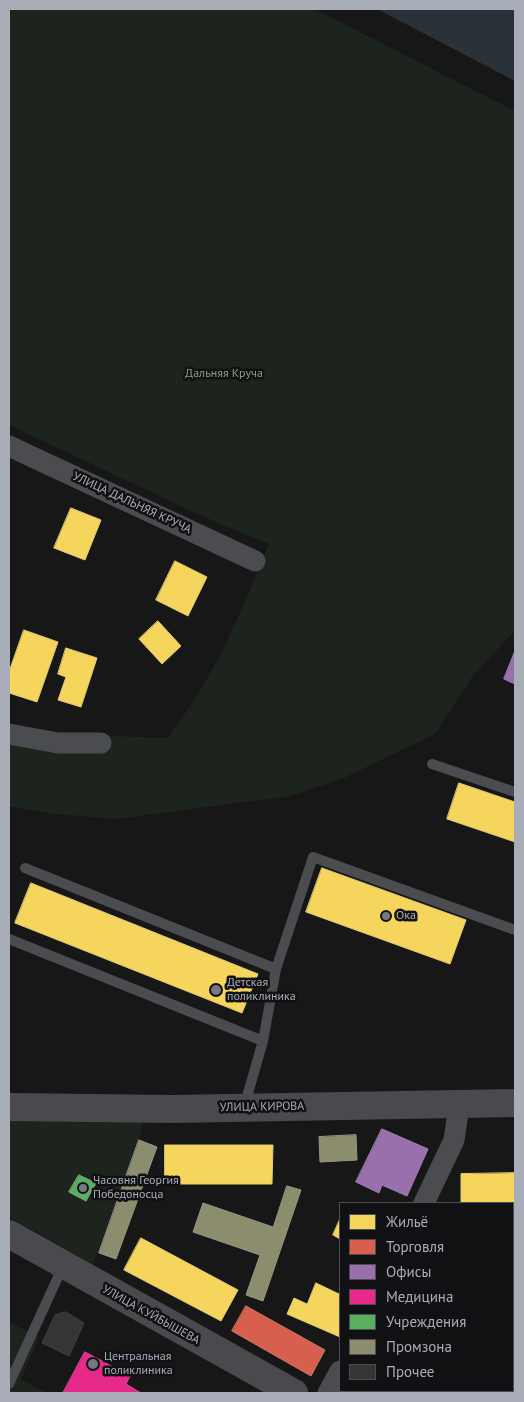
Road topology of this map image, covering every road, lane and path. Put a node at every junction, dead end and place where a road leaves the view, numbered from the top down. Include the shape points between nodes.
1 (9, 446) edge
2 (255, 561) dead end
3 (9, 734) edge
4 (101, 743) dead end
5 (432, 764) dead end
6 (515, 792) edge
7 (25, 868) dead end
8 (515, 930) edge
9 (9, 939) edge
10 (276, 969) junction
11 (263, 1041) junction
12 (515, 1103) edge
13 (459, 1106) junction
14 (9, 1107) edge
15 (244, 1107) junction
16 (424, 1202) edge
17 (9, 1234) edge
18 (63, 1265) junction
19 (339, 1373) edge
20 (9, 1384) edge
21 (294, 1393) edge
22 (328, 1393) edge

1 - 2 street, УЛИЦА ДАЛЬНЯЯ КРУЧА
3 - 4 street via 58,742
5 - 6 lane
7 - 10 lane
8 - 10 lane via 313,857
9 - 11 lane
10 - 11 lane
11 - 15 lane
12 - 13 street, УЛИЦА КИРОВА
13 - 15 street, УЛИЦА КИРОВА
13 - 16 street via 454,1140
14 - 15 street, УЛИЦА КИРОВА
17 - 18 street, УЛИЦА КУЙБЫШЕВА
18 - 20 lane
18 - 21 street, УЛИЦА КУЙБЫШЕВА
19 - 22 street

